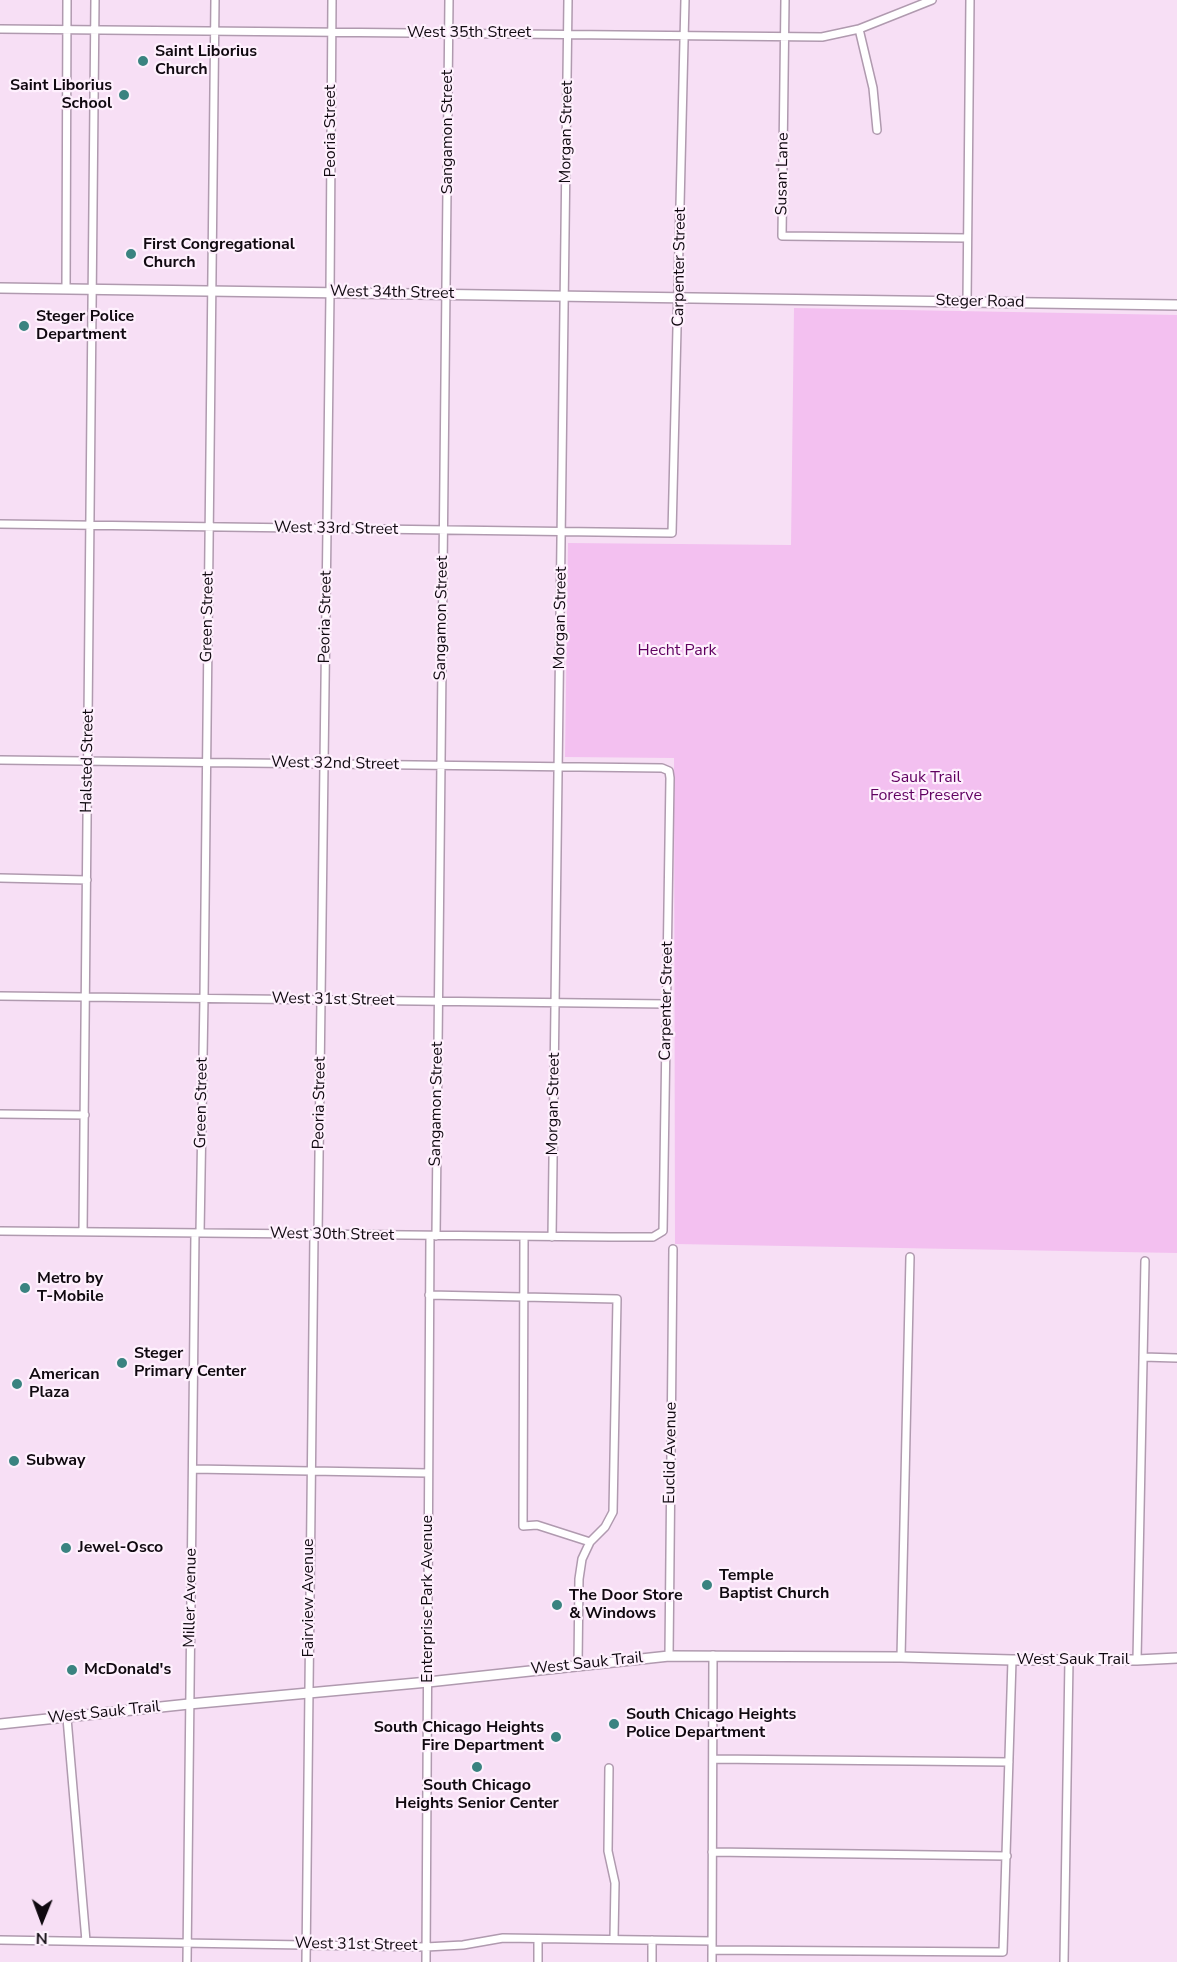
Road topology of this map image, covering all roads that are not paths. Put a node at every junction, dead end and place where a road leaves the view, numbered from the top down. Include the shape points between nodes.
1 (67, 0) edge
2 (95, 0) edge
3 (215, 0) edge
4 (332, 0) edge
5 (449, 0) edge
6 (568, 0) edge
7 (685, 0) edge
8 (785, 0) edge
9 (932, 0) edge
10 (970, 0) edge
11 (0, 29) edge
12 (67, 29) junction
13 (859, 29) junction
14 (95, 30) junction
15 (215, 31) junction
16 (332, 32) junction
17 (449, 33) junction
18 (568, 34) junction
19 (685, 35) junction
20 (785, 36) junction
21 (877, 130) dead end
22 (967, 238) junction
23 (0, 288) edge
24 (66, 289) junction
25 (94, 290) junction
26 (212, 291) junction
27 (330, 292) junction
28 (447, 294) junction
29 (565, 296) junction
30 (679, 297) junction
31 (784, 300) joint
32 (967, 302) junction
33 (1177, 305) edge
34 (0, 524) edge
35 (91, 525) junction
36 (209, 527) junction
37 (327, 529) junction
38 (443, 530) junction
39 (562, 531) junction
40 (672, 533) joint
41 (0, 760) edge
42 (87, 761) junction
43 (206, 762) junction
44 (323, 764) junction
45 (439, 765) junction
46 (559, 766) junction
47 (669, 771) joint
48 (0, 878) edge
49 (87, 880) junction
50 (0, 996) edge
51 (86, 997) junction
52 (204, 999) junction
53 (322, 1000) junction
54 (438, 1001) junction
55 (555, 1002) junction
56 (667, 1004) junction
57 (0, 1114) edge
58 (85, 1115) junction
59 (0, 1231) edge
60 (663, 1231) joint
61 (83, 1232) junction
62 (197, 1233) junction
63 (316, 1234) junction
64 (433, 1236) junction
65 (524, 1236) junction
66 (552, 1237) junction
67 (673, 1249) dead end
68 (910, 1257) dead end
69 (1145, 1261) dead end
70 (429, 1295) junction
71 (524, 1297) junction
72 (1143, 1357) junction
73 (1177, 1358) edge
74 (193, 1469) junction
75 (310, 1471) junction
76 (428, 1473) junction
77 (590, 1542) junction
78 (713, 1655) junction
79 (669, 1656) junction
80 (901, 1657) junction
81 (1177, 1658) edge
82 (1012, 1660) junction
83 (1069, 1660) junction
84 (1137, 1660) junction
85 (578, 1665) junction
86 (428, 1682) junction
87 (309, 1692) junction
88 (189, 1704) junction
89 (67, 1718) junction
90 (0, 1725) edge
91 (713, 1759) junction
92 (1009, 1762) junction
93 (609, 1768) dead end
94 (712, 1852) junction
95 (1007, 1856) junction
96 (614, 1938) junction
97 (538, 1939) junction
98 (0, 1940) edge
99 (652, 1940) junction
100 (86, 1941) junction
101 (712, 1941) junction
102 (186, 1942) junction
103 (306, 1944) junction
104 (426, 1947) junction
105 (712, 1950) junction
106 (952, 1952) junction
107 (187, 1962) edge
108 (306, 1962) edge
109 (426, 1962) edge
110 (538, 1962) edge
111 (652, 1962) edge
112 (712, 1962) edge
113 (952, 1962) edge
114 (1064, 1962) edge

1 - 12 street
2 - 14 street, Halsted Street
3 - 15 street, Green Street
4 - 16 street, Peoria Street
5 - 17 street, Sangamon Street
6 - 18 street, Morgan Street
7 - 19 street, Carpenter Street
8 - 20 street, Susan Lane
9 - 13 street, West 35th Street
10 - 22 street
11 - 12 street, West 35th Street
12 - 14 street, West 35th Street
12 - 24 street
13 - 20 street, West 35th Street via 822,37
13 - 21 street via 873,88
14 - 15 street, West 35th Street
14 - 25 street, Halsted Street
15 - 16 street, West 35th Street
15 - 26 street, Green Street
16 - 17 street, West 35th Street
16 - 27 street, Peoria Street
17 - 18 street, West 35th Street
17 - 28 street, Sangamon Street
18 - 19 street, West 35th Street
18 - 29 street, Morgan Street
19 - 20 street, West 35th Street
19 - 30 street, Carpenter Street
20 - 22 street, Susan Lane via 783,236
22 - 32 street
23 - 24 main road, West 34th Street
24 - 25 main road, West 34th Street
25 - 26 main road, West 34th Street
25 - 35 street, Halsted Street
26 - 27 main road, West 34th Street
26 - 36 street, Green Street
27 - 28 main road, West 34th Street
27 - 37 street, Peoria Street
28 - 29 main road, West 34th Street
28 - 38 street, Sangamon Street
29 - 30 main road, West 34th Street
29 - 39 street, Morgan Street
30 - 31 main road, West 34th Street
30 - 40 street, Carpenter Street
31 - 32 main road, Steger Road
32 - 33 main road, Steger Road
34 - 35 street, West 33rd Street
35 - 36 street, West 33rd Street
35 - 42 street, Halsted Street
36 - 37 street, West 33rd Street
36 - 43 street, Green Street
37 - 38 street, West 33rd Street
37 - 44 street, Peoria Street
38 - 39 street, West 33rd Street
38 - 45 street, Sangamon Street
39 - 40 street, West 33rd Street
39 - 46 street, Morgan Street
41 - 42 street, West 32nd Street
42 - 43 street, West 32nd Street
42 - 49 street, Halsted Street
43 - 44 street, West 32nd Street
43 - 52 street, Green Street
44 - 45 street, West 32nd Street
44 - 53 street, Peoria Street
45 - 46 street, West 32nd Street
45 - 54 street, Sangamon Street
46 - 47 street, West 32nd Street
46 - 55 street, Morgan Street
47 - 56 street, Carpenter Street
48 - 49 street
49 - 51 street, Halsted Street
50 - 51 street, West 31st Street
51 - 52 street, West 31st Street
51 - 58 street, Halsted Street
52 - 53 street, West 31st Street
52 - 62 street, Green Street
53 - 54 street, West 31st Street
53 - 63 street, Peoria Street
54 - 55 street, West 31st Street
54 - 64 street, Sangamon Street
55 - 56 street, West 31st Street
55 - 66 street, Morgan Street
56 - 60 street, Carpenter Street
57 - 58 street
58 - 61 street, Halsted Street
59 - 61 street, West 30th Street
60 - 66 street, West 30th Street via 652,1237
61 - 62 street, West 30th Street
62 - 63 street, West 30th Street
62 - 74 street, Miller Avenue
63 - 64 street, West 30th Street
63 - 75 street, Fairview Avenue
64 - 65 street, West 30th Street
64 - 70 street, Enterprise Park Avenue
65 - 66 street, West 30th Street
65 - 71 street
67 - 79 street, Euclid Avenue
68 - 80 street
69 - 72 street
70 - 71 street
70 - 76 street, Enterprise Park Avenue
71 - 77 street via 523,1526 537,1525
71 - 77 street via 616,1299 613,1512
72 - 73 street
72 - 84 street
74 - 75 street
74 - 88 street, Miller Avenue
75 - 76 street
75 - 87 street, Fairview Avenue
76 - 86 street, Enterprise Park Avenue
77 - 85 street via 579,1579
78 - 79 main road, West Sauk Trail
78 - 80 main road, West Sauk Trail
78 - 91 street
79 - 85 main road, West Sauk Trail
80 - 82 main road, West Sauk Trail
81 - 84 main road, West Sauk Trail
82 - 83 main road, West Sauk Trail
82 - 92 street
83 - 84 main road, West Sauk Trail
83 - 114 street
85 - 86 main road, West Sauk Trail
86 - 87 main road, West Sauk Trail
86 - 104 street, Enterprise Park Avenue
87 - 88 main road, West Sauk Trail
87 - 103 street, Fairview Avenue
88 - 89 main road, West Sauk Trail
88 - 102 street, Miller Avenue
89 - 90 main road, West Sauk Trail
89 - 100 street
91 - 92 street
91 - 94 street
92 - 95 street
93 - 96 street via 608,1851 615,1883
94 - 95 street
94 - 101 street
95 - 106 street via 1003,1952
96 - 97 street, West 31st Street
96 - 99 street, West 31st Street
97 - 104 street, West 31st Street via 503,1938
97 - 110 street
98 - 100 street, West 31st Street
99 - 101 street, West 31st Street
99 - 111 street
100 - 102 street, West 31st Street
101 - 105 street
102 - 103 street, West 31st Street
102 - 107 street, Miller Avenue
103 - 104 street, West 31st Street
103 - 108 street, Fairview Avenue
104 - 109 street, Enterprise Park Avenue
105 - 106 street
105 - 112 street
106 - 113 street

